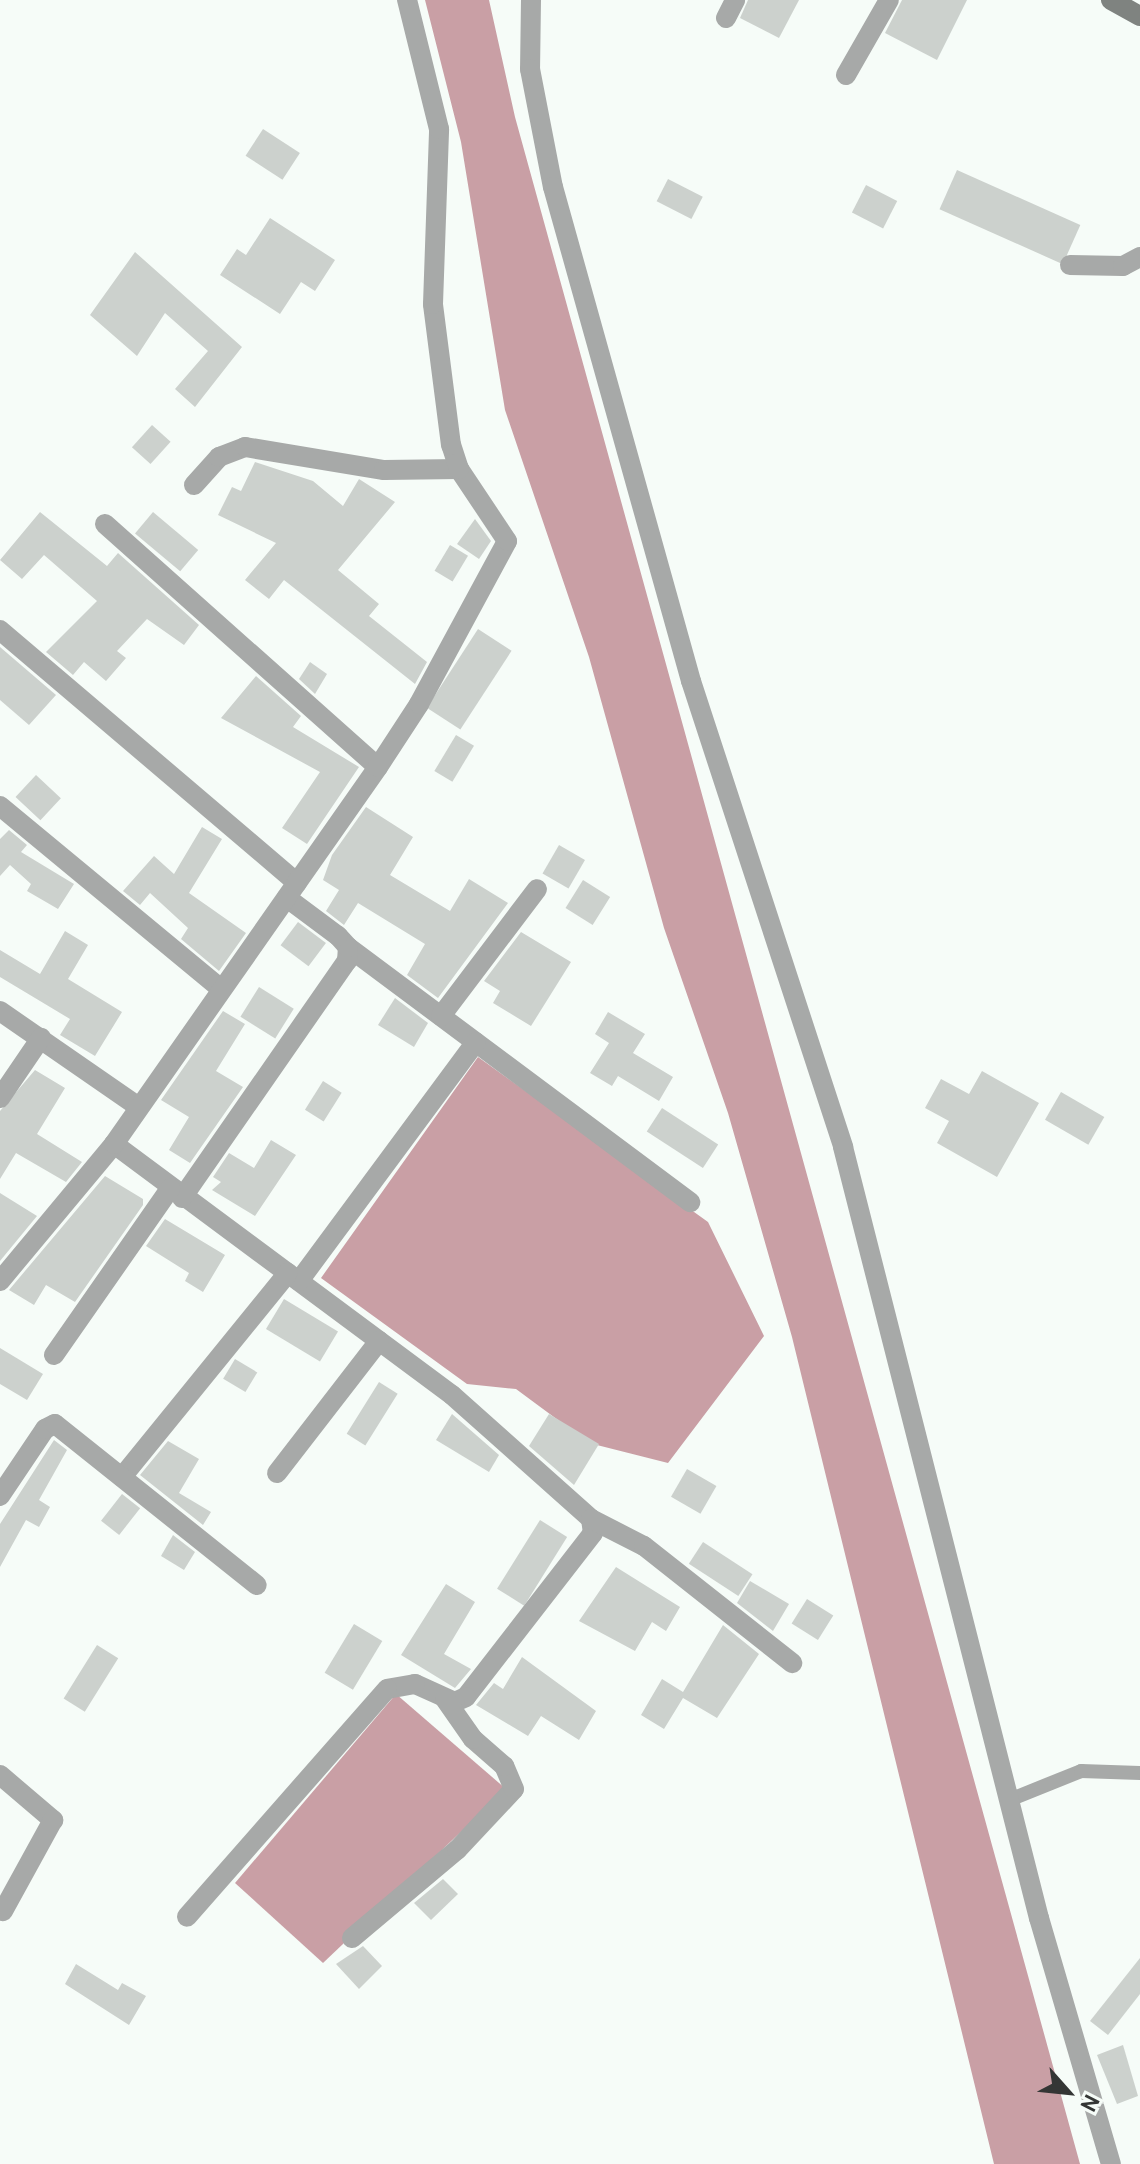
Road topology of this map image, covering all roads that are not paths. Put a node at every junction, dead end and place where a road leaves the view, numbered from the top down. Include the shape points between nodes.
1 (407, 0) edge
2 (531, 0) edge
3 (889, 0) edge
4 (1111, 0) edge
5 (1140, 16) edge
6 (846, 75) dead end
7 (1140, 257) edge
8 (1070, 265) dead end
9 (459, 469) junction
10 (194, 485) dead end
11 (105, 524) dead end
12 (0, 630) edge
13 (378, 767) junction
14 (0, 806) edge
15 (537, 889) dead end
16 (292, 890) junction
17 (348, 947) junction
18 (221, 989) junction
19 (0, 1011) edge
20 (441, 1016) junction
21 (41, 1038) junction
22 (476, 1042) junction
23 (0, 1098) edge
24 (137, 1106) junction
25 (114, 1144) junction
26 (176, 1194) junction
27 (690, 1202) dead end
28 (294, 1277) junction
29 (0, 1281) edge
30 (379, 1341) junction
31 (54, 1355) dead end
32 (277, 1473) dead end
33 (122, 1477) junction
34 (0, 1496) edge
35 (591, 1519) junction
36 (257, 1585) dead end
37 (792, 1663) dead end
38 (445, 1699) junction
39 (1140, 1773) edge
40 (0, 1775) edge
41 (1009, 1800) junction
42 (3, 1911) dead end
43 (187, 1917) dead end
44 (352, 1938) dead end
45 (1111, 2164) edge

1 - 9 street via 439,129 433,304
2 - 41 street via 530,69 553,187 691,681 843,1147
3 - 6 street
4 - 5 street
7 - 8 street via 1123,266
9 - 10 street via 384,470 245,447 219,457
9 - 13 street via 507,541 419,704
11 - 13 street
12 - 16 street
13 - 16 street
14 - 18 street
15 - 20 street
16 - 17 street
16 - 18 street
17 - 20 street
17 - 26 street via 338,979
18 - 24 street
19 - 21 street
20 - 22 street
21 - 23 street
21 - 24 street
22 - 27 street
22 - 28 street
24 - 25 street
25 - 26 street
25 - 29 street
26 - 28 street
26 - 31 street
28 - 30 street
28 - 33 street
30 - 32 street
30 - 35 street via 490,1426
33 - 34 street via 55,1424 45,1429
33 - 36 street
35 - 37 street via 654,1553
35 - 38 street via 587,1545 466,1697
38 - 43 street via 415,1684 387,1689
38 - 44 street via 473,1739 504,1766 514,1789 457,1850
39 - 41 lane via 1081,1771
40 - 42 street via 53,1820
41 - 45 street

